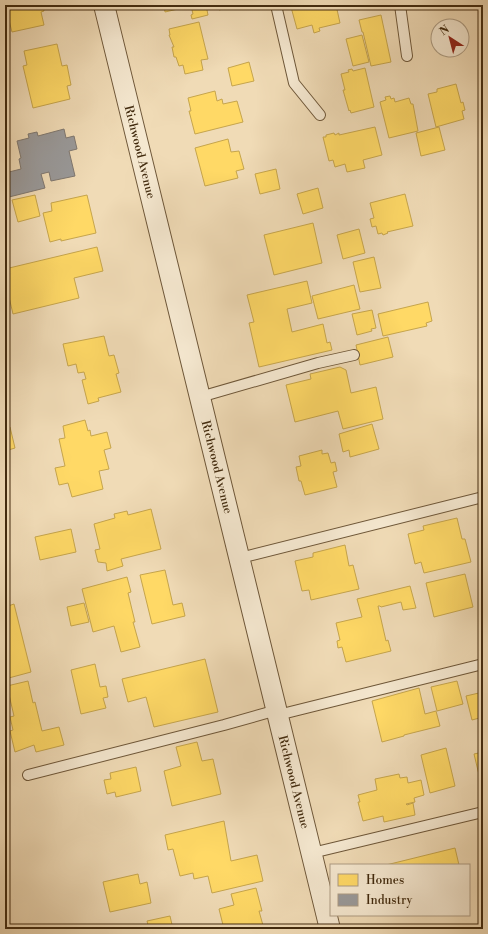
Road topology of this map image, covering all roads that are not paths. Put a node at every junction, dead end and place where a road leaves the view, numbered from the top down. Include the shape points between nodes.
1 (104, 5) edge
2 (276, 5) edge
3 (400, 5) edge
4 (407, 56) dead end
5 (320, 115) dead end
6 (354, 355) dead end
7 (200, 396) junction
8 (483, 497) edge
9 (240, 558) junction
10 (483, 664) edge
11 (278, 713) junction
12 (28, 775) dead end
13 (483, 812) edge
14 (312, 853) junction
15 (330, 929) edge

1 - 7 street, Richwood Avenue
2 - 5 lane via 294,83
3 - 4 lane
6 - 7 lane
7 - 9 street, Richwood Avenue
8 - 9 lane
9 - 11 street, Richwood Avenue
10 - 11 lane
11 - 12 lane
11 - 14 street, Richwood Avenue
13 - 14 lane
14 - 15 street, Richwood Avenue

